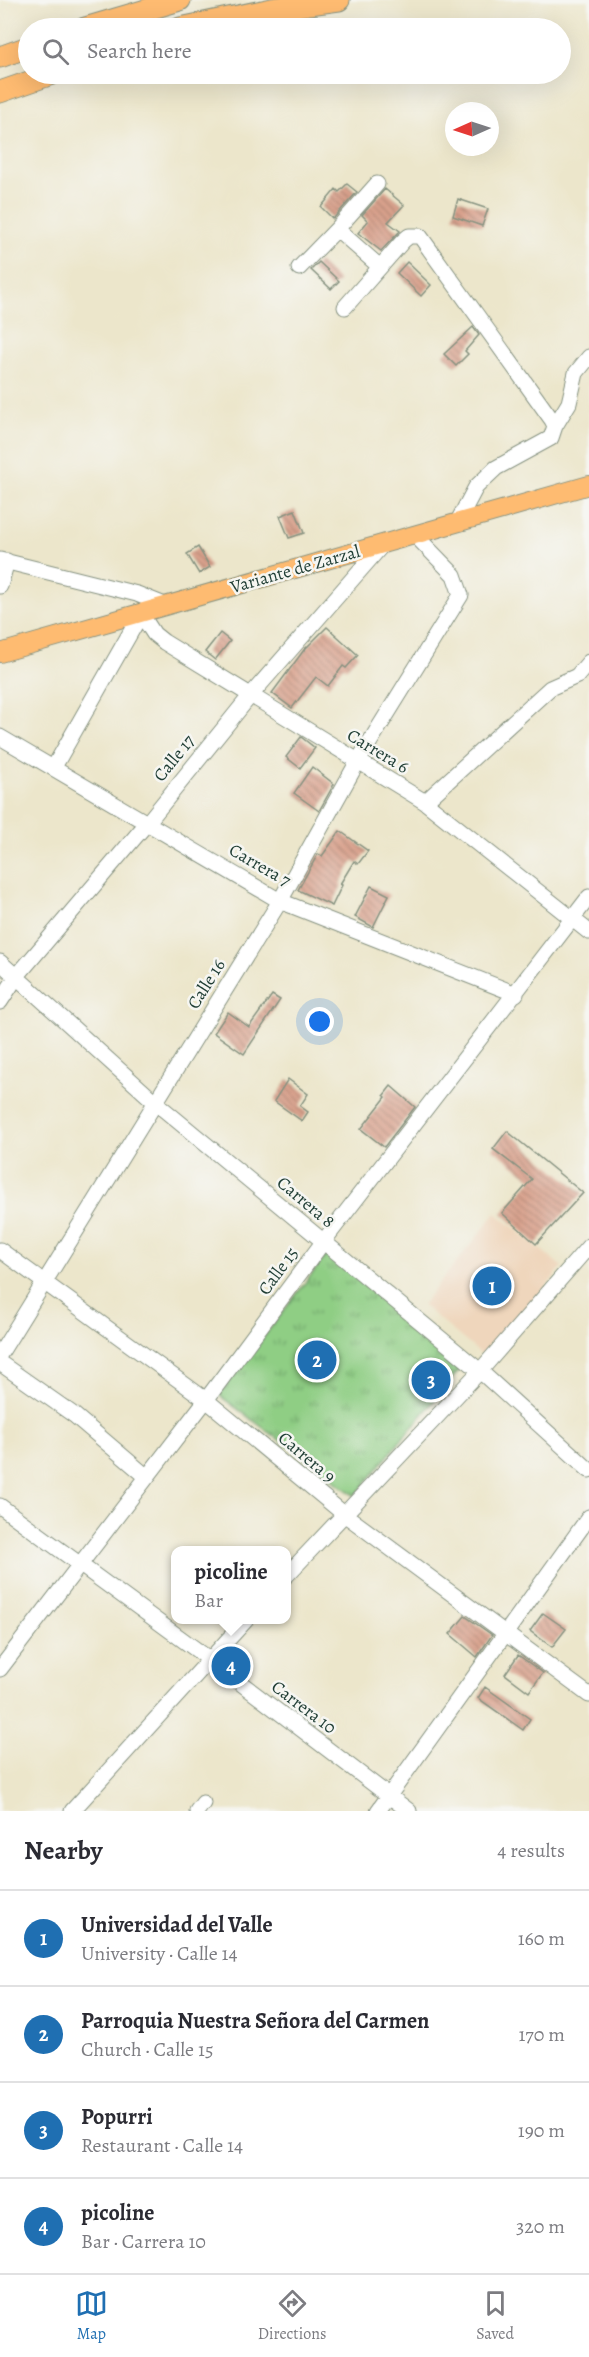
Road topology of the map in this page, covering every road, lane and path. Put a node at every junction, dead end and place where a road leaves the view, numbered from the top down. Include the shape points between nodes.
1 (180, 0) edge
2 (339, 0) edge
3 (119, 18) edge
4 (228, 18) edge
5 (18, 51) edge
6 (0, 57) edge
7 (23, 84) edge
8 (0, 92) edge
9 (377, 184) dead end
10 (337, 228) junction
11 (380, 267) junction
12 (298, 268) dead end
13 (345, 307) dead end
14 (589, 357) edge
15 (555, 426) junction
16 (589, 485) edge
17 (458, 521) junction
18 (414, 534) junction
19 (384, 543) junction
20 (3, 561) edge
21 (0, 586) edge
22 (167, 606) junction
23 (141, 614) junction
24 (0, 653) edge
25 (589, 662) edge
26 (577, 676) junction
27 (589, 687) edge
28 (250, 696) junction
29 (0, 737) edge
30 (357, 761) junction
31 (54, 767) junction
32 (425, 802) junction
33 (148, 822) junction
34 (589, 897) edge
35 (280, 901) junction
36 (572, 919) junction
37 (589, 932) edge
38 (0, 962) edge
39 (17, 976) junction
40 (516, 994) junction
41 (0, 1002) edge
42 (156, 1103) junction
43 (323, 1242) junction
44 (589, 1246) edge
45 (0, 1250) edge
46 (43, 1282) junction
47 (0, 1354) edge
48 (0, 1363) edge
49 (480, 1371) junction
50 (206, 1400) junction
51 (589, 1470) edge
52 (147, 1477) junction
53 (0, 1506) edge
54 (344, 1514) junction
55 (589, 1516) edge
56 (81, 1564) junction
57 (291, 1571) edge
58 (242, 1624) edge
59 (504, 1633) junction
60 (209, 1659) junction
61 (0, 1670) edge
62 (589, 1695) edge
63 (389, 1796) junction
64 (72, 1811) edge
65 (378, 1811) edge
66 (409, 1811) edge

1 - 3 highway
2 - 4 highway
5 - 6 highway
7 - 8 highway
9 - 10 street
10 - 11 street
10 - 12 street
11 - 13 street
11 - 15 street via 409,236 424,238
14 - 15 street via 576,373 569,403
15 - 17 street via 551,438 496,468 476,487
16 - 17 main road, Variante de Zarzal
17 - 18 main road, Variante de Zarzal
18 - 19 main road, Variante de Zarzal
18 - 30 street, Calle 16 via 454,576 460,595
19 - 22 main road, Variante de Zarzal
19 - 28 street, Calle 17
20 - 21 street
20 - 22 street via 137,594
22 - 23 main road, Variante de Zarzal
23 - 24 main road, Variante de Zarzal
23 - 28 street, Carrera 6 via 164,642
23 - 31 street
25 - 26 street
26 - 27 street
26 - 32 street via 550,688
28 - 30 street, Carrera 6
28 - 33 street, Calle 17
29 - 31 street, Carrera 7
30 - 32 street, Carrera 6
30 - 35 street, Calle 16
31 - 33 street, Carrera 7
32 - 36 street, Carrera 6
33 - 35 street, Carrera 7
33 - 39 street, Calle 17
34 - 36 street, Calle 15
35 - 40 street, Carrera 7
35 - 42 street, Calle 16
36 - 37 street, Carrera 6
36 - 40 street, Calle 15
38 - 39 street, Carrera 8
39 - 41 street, Calle 17
39 - 42 street, Carrera 8
40 - 43 street, Calle 15
42 - 43 street, Carrera 8
42 - 46 street, Calle 16
43 - 49 street, Carrera 8
43 - 50 street, Calle 15
44 - 49 street
45 - 46 street, Carrera 9
46 - 47 street, Calle 16
46 - 50 street, Carrera 9
48 - 52 street via 74,1415
49 - 51 street, Carrera 8
49 - 54 street
50 - 52 street, Calle 15
50 - 54 street, Carrera 9
52 - 56 street, Calle 15
53 - 56 street, Carrera 10
54 - 57 street
54 - 59 street, Carrera 9
55 - 59 street
56 - 60 street, Carrera 10
56 - 61 street, Calle 15
58 - 60 street
59 - 62 street, Carrera 9
59 - 63 street
60 - 63 street, Carrera 10
60 - 64 street
63 - 65 street
63 - 66 street, Carrera 10

